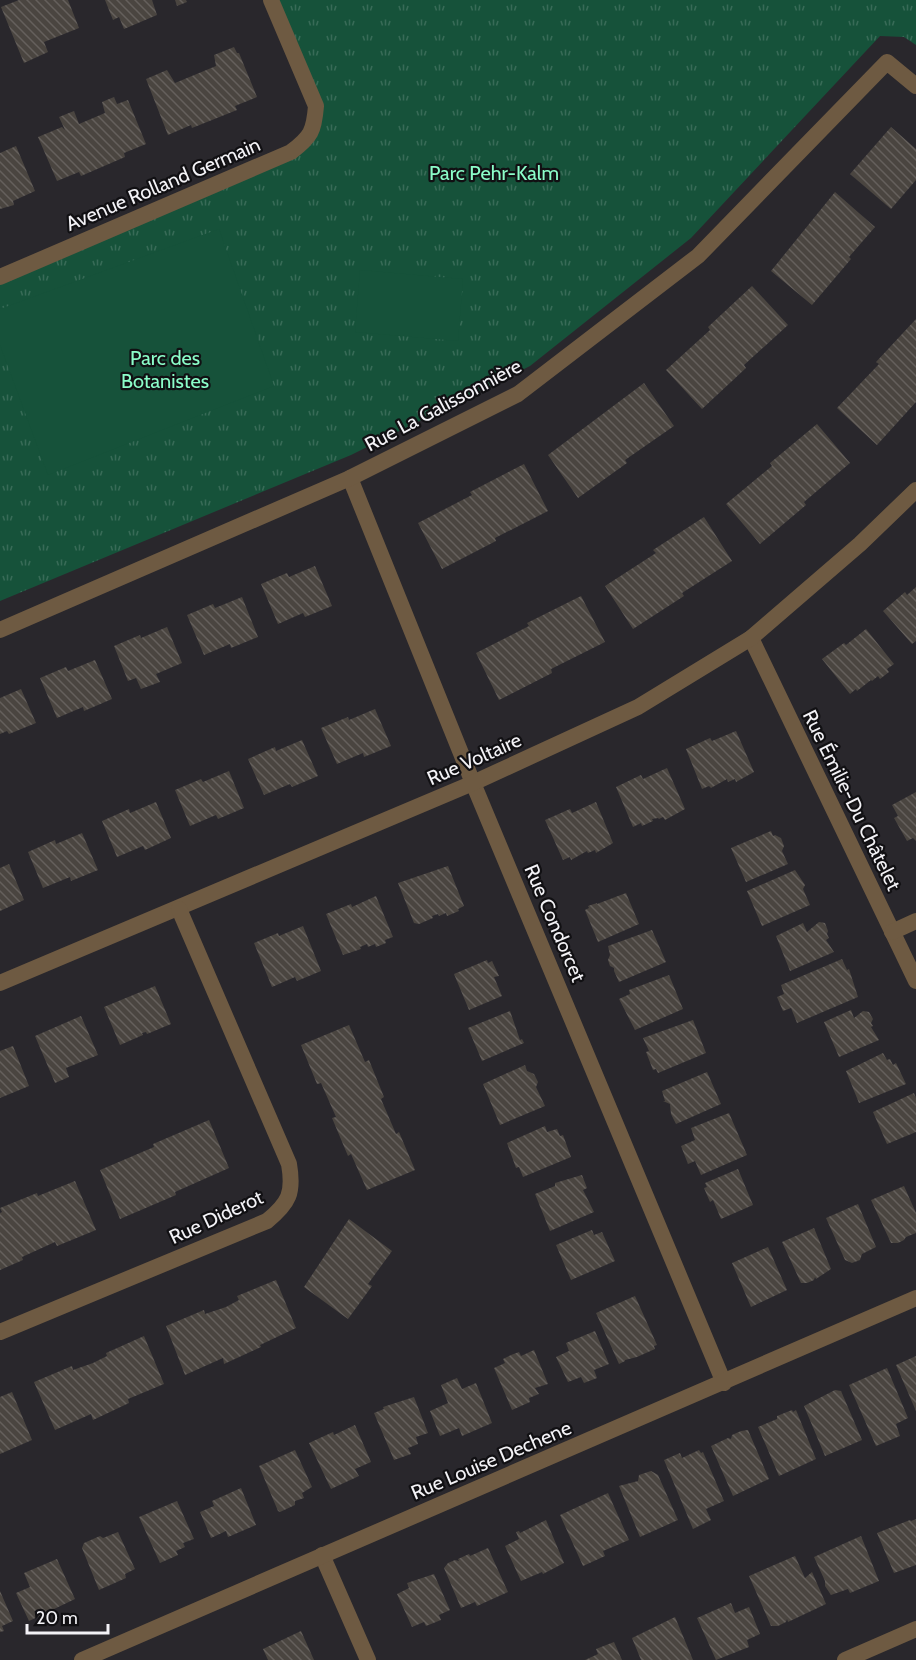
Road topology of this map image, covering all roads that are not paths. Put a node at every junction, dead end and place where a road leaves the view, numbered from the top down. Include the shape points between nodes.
1 (271, 0) edge
2 (916, 86) edge
3 (0, 277) edge
4 (350, 478) junction
5 (916, 490) edge
6 (0, 630) edge
7 (751, 638) junction
8 (473, 783) junction
9 (179, 909) junction
10 (916, 921) edge
11 (892, 932) junction
12 (916, 981) edge
13 (0, 983) edge
14 (916, 1298) edge
15 (0, 1332) edge
16 (724, 1383) junction
17 (322, 1555) junction
18 (916, 1629) edge
19 (82, 1660) edge
20 (368, 1660) edge
21 (845, 1660) edge

1 - 3 street, Avenue Rolland Germain via 316,106 310,136 291,152
2 - 4 street, Rue La Galissonnière via 887,62 698,256 518,394
4 - 6 street, Rue La Galissonnière
4 - 8 street, Rue Condorcet
5 - 7 street, Rue Voltaire
7 - 8 street, Rue Voltaire via 638,707
7 - 11 street, Rue Émilie-Du Châtelet
8 - 9 street, Rue Voltaire
8 - 16 street, Rue Condorcet
9 - 13 street, Rue Voltaire
9 - 15 street, Rue Diderot via 289,1164 290,1194 267,1221
10 - 11 street
11 - 12 street, Rue Émilie-Du Châtelet
14 - 16 street, Rue Louise Dechene
16 - 17 street, Rue Louise Dechene
17 - 19 street, Rue Louise Dechene
17 - 20 street
18 - 21 street

